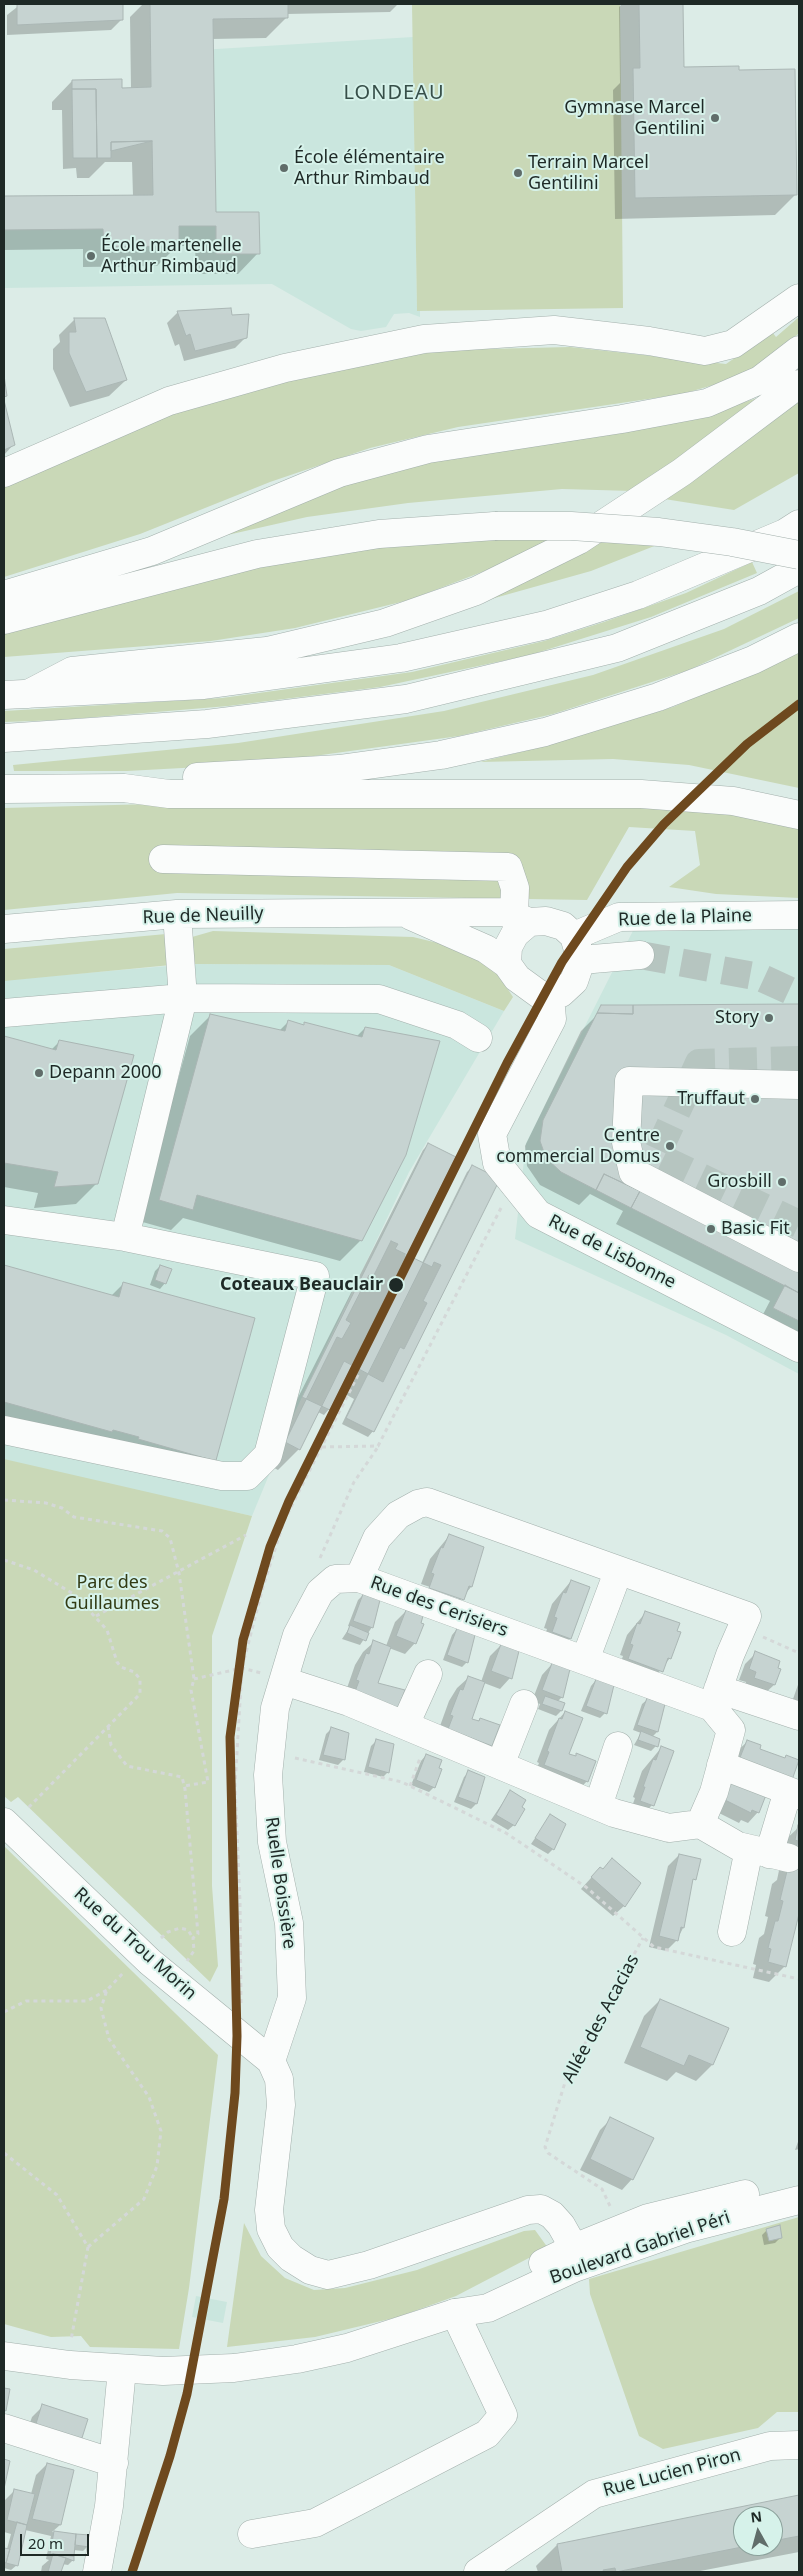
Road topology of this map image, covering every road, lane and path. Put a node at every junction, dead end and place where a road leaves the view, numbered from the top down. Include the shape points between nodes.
1 (799, 298) edge
2 (799, 350) edge
3 (799, 384) edge
4 (4, 473) edge
5 (799, 524) edge
6 (799, 555) edge
7 (799, 569) edge
8 (4, 595) edge
9 (4, 620) edge
10 (799, 637) edge
11 (16, 695) edge
12 (4, 738) edge
13 (124, 788) junction
14 (4, 789) edge
15 (799, 815) edge
16 (163, 859) dead end
17 (403, 912) junction
18 (177, 914) junction
19 (799, 915) edge
20 (522, 919) junction
21 (4, 929) edge
22 (578, 948) junction
23 (640, 955) tunnel mouth
24 (506, 964) junction
25 (550, 997) junction
26 (183, 998) junction
27 (4, 1013) edge
28 (478, 1038) dead end
29 (799, 1085) edge
30 (513, 1183) junction
31 (4, 1220) edge
32 (125, 1237) junction
33 (799, 1258) edge
34 (799, 1348) edge
35 (359, 1373) dead end
36 (4, 1430) edge
37 (378, 1446) junction
38 (322, 1447) junction
39 (4, 1500) edge
40 (246, 1535) dead end
41 (4, 1560) edge
42 (316, 1566) dead end
43 (618, 1572) junction
44 (179, 1573) junction
45 (359, 1578) junction
46 (96, 1616) junction
47 (740, 1634) junction
48 (799, 1653) edge
49 (585, 1660) junction
50 (242, 1668) junction
51 (428, 1674) dead end
52 (194, 1678) junction
53 (284, 1681) junction
54 (715, 1698) junction
55 (524, 1704) dead end
56 (799, 1716) edge
57 (108, 1725) junction
58 (405, 1725) junction
59 (618, 1746) dead end
60 (269, 1752) junction
61 (500, 1765) junction
62 (721, 1765) junction
63 (184, 1786) junction
64 (794, 1793) edge
65 (598, 1806) junction
66 (700, 1824) junction
67 (7, 1825) edge
68 (769, 1854) junction
69 (732, 1932) dead end
70 (193, 1938) junction
71 (643, 1938) junction
72 (149, 1948) junction
73 (182, 1966) dead end
74 (799, 1979) edge
75 (107, 1990) junction
76 (4, 2012) edge
77 (241, 2036) junction
78 (271, 2061) junction
79 (4, 2153) edge
80 (799, 2184) edge
81 (602, 2189) dead end
82 (799, 2200) edge
83 (88, 2246) junction
84 (574, 2248) junction
85 (454, 2313) junction
86 (4, 2356) edge
87 (70, 2366) junction
88 (122, 2369) junction
89 (4, 2428) edge
90 (799, 2444) edge
91 (114, 2463) junction
92 (252, 2534) dead end
93 (97, 2572) edge
94 (478, 2572) edge

1 - 4 main road via 733,344 705,351 554,330 424,339 285,368 169,401
2 - 8 main road via 760,380 707,403 419,451 339,473 152,551
3 - 11 main road via 682,472 580,540 476,591 386,623 266,651 72,671
5 - 11 main road via 638,595 546,625 411,656 204,685
6 - 9 main road, bridge via 659,532 571,526 495,526 379,534 257,554
7 - 12 main road via 758,591 617,648 406,699 207,724
10 - 13 main road via 753,660 658,697 535,734 441,755 339,769 168,778
13 - 14 main road
13 - 15 main road via 169,794 641,794 733,801
16 - 20 main road via 508,867
17 - 18 main road, Rue de Neuilly
17 - 20 main road, Rue de Neuilly via 504,912
17 - 24 main road, Rue de Neuilly via 486,949
18 - 21 main road, Rue de Neuilly
18 - 26 main road
19 - 22 main road, Rue de la Plaine via 619,917
20 - 22 main road via 563,926
20 - 24 main road via 508,947
22 - 23 main road
22 - 25 main road via 574,980 561,993
24 - 25 main road via 528,987
25 - 30 main road, Rue de Lisbonne via 552,1019 492,1134 497,1163
26 - 27 main road
26 - 28 main road via 378,999 457,1025
26 - 32 main road
29 - 33 main road via 629,1081 626,1142 633,1172
30 - 34 main road, Rue de Lisbonne via 538,1214 556,1225
30 - 37 path
31 - 32 main road
32 - 36 main road via 316,1276 268,1455 246,1476 222,1476
35 - 38 path
37 - 38 path
37 - 42 path via 354,1482
38 - 50 path via 284,1521
39 - 44 path via 46,1503 62,1508 74,1517 162,1531 170,1538
40 - 44 path
41 - 46 path via 34,1570 58,1583
43 - 45 main road, Rue des Cerisiers via 427,1502 398,1515 377,1538
43 - 47 main road, Rue des Cerisiers via 747,1616
43 - 49 main road
44 - 46 path
44 - 52 path
45 - 49 main road, Rue des Cerisiers
45 - 53 main road, Ruelle Boissière via 335,1579 320,1592 297,1635
46 - 57 path via 107,1630 117,1662 140,1679 140,1694
47 - 48 path via 762,1637
47 - 54 main road, Rue des Cerisiers
49 - 54 main road, Rue des Cerisiers
50 - 52 path
50 - 77 path via 235,1786
51 - 58 main road
52 - 63 path via 192,1690 208,1782
53 - 58 main road via 320,1691
53 - 60 main road, Ruelle Boissière via 275,1708
54 - 56 main road, Rue des Cerisiers
54 - 62 main road via 731,1730
55 - 61 main road
57 - 63 path via 111,1746 127,1766 182,1777
57 - 67 path
58 - 61 main road
59 - 65 main road
60 - 71 path via 402,1782 498,1829 586,1887
60 - 78 main road, Ruelle Boissière via 272,1842 289,1923 292,1998
61 - 65 main road
62 - 64 main road
62 - 66 main road
63 - 70 path via 198,1934
64 - 68 main road
65 - 66 main road via 670,1828
66 - 68 main road via 738,1846
67 - 72 main road, Rue du Trou Morin
68 - 69 main road
70 - 72 path via 188,1930 180,1928 168,1932
70 - 73 path via 194,1951
71 - 74 path via 654,1947
71 - 81 path, Allée des Acacias via 568,2076 545,2147
72 - 75 path
72 - 77 main road, Rue du Trou Morin
75 - 76 path via 87,2001 26,2001
75 - 83 path via 100,2008 109,2040 149,2097 161,2131 157,2166 144,2199
77 - 78 main road, Rue du Trou Morin
78 - 84 main road via 279,2079 281,2105 270,2219 280,2247 290,2258 310,2270 328,2275 341,2273 509,2215 541,2209 562,2225
79 - 83 path via 57,2195
80 - 84 main road, Boulevard Gabriel Péri via 657,2216
82 - 85 main road, Boulevard Gabriel Péri via 685,2229 574,2268 488,2308
83 - 87 path via 72,2335
84 - 85 main road, Boulevard Gabriel Péri via 484,2293
85 - 88 main road, Boulevard Gabriel Péri via 347,2348 297,2359 199,2370
85 - 92 main road via 502,2415 487,2434 315,2523
86 - 87 main road, Boulevard Gabriel Péri
87 - 88 main road, Boulevard Gabriel Péri
88 - 91 main road
89 - 91 main road
90 - 94 main road, Rue Lucien Piron via 770,2446 594,2494
91 - 93 main road

